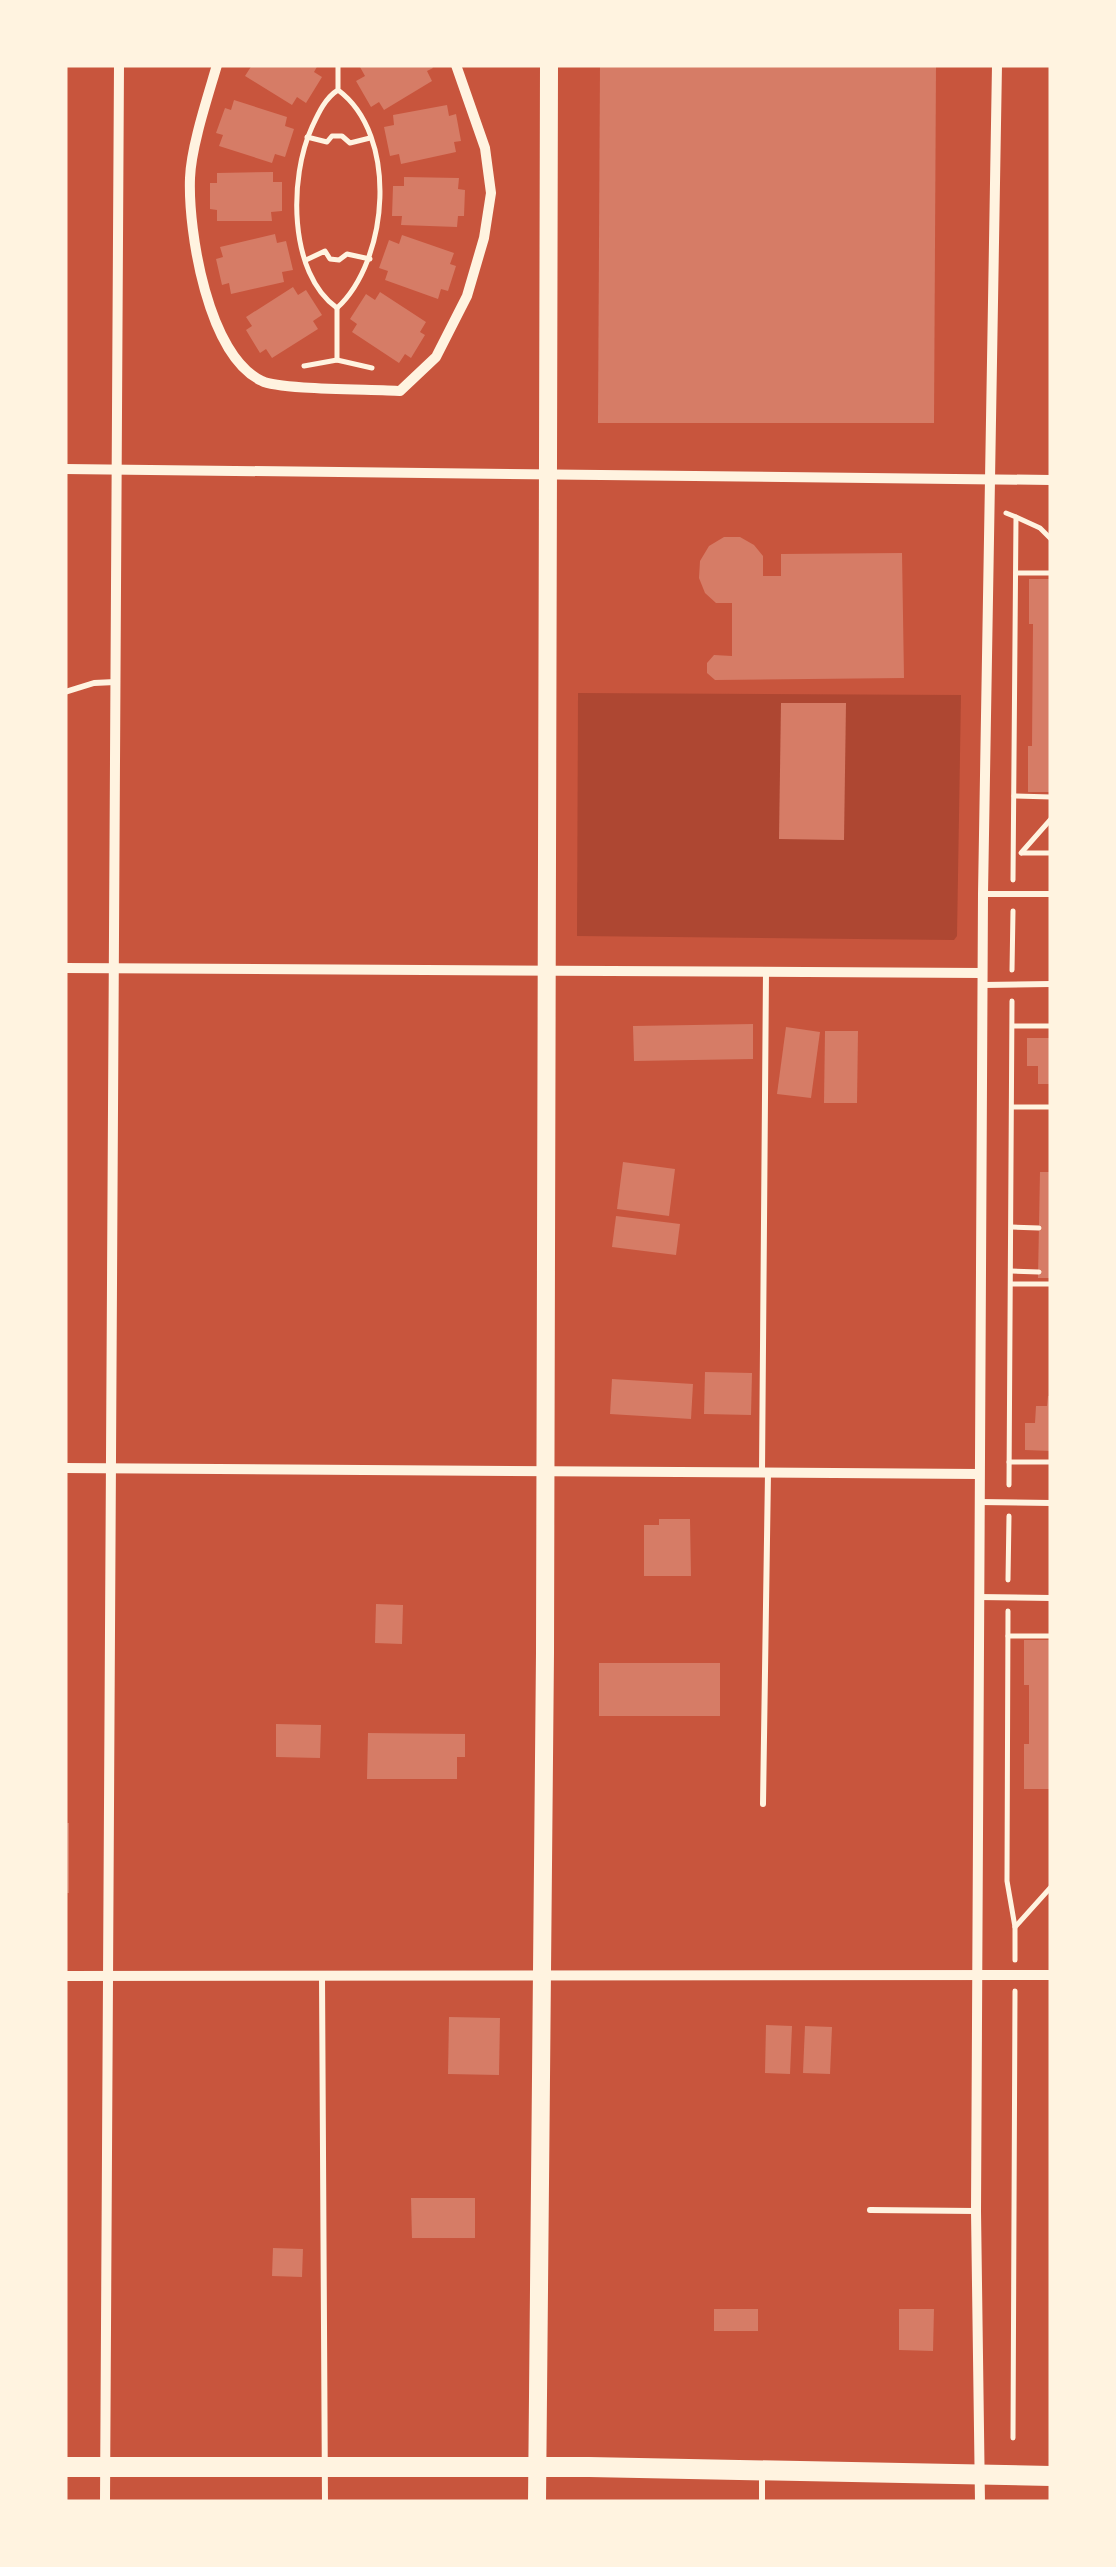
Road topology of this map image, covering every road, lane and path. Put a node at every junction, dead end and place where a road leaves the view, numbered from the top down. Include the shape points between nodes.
1 (118, 65) edge
2 (216, 65) edge
3 (338, 65) edge
4 (456, 65) edge
5 (550, 65) edge
6 (998, 65) edge
7 (338, 90) junction
8 (307, 138) junction
9 (370, 138) junction
10 (370, 259) junction
11 (306, 260) junction
12 (337, 308) junction
13 (337, 360) dead end
14 (65, 469) edge
15 (116, 470) junction
16 (548, 474) junction
17 (991, 480) junction
18 (1051, 480) edge
19 (990, 507) junction
20 (1016, 517) junction
21 (1051, 539) edge
22 (1016, 573) junction
23 (1051, 573) edge
24 (115, 682) junction
25 (65, 692) edge
26 (1014, 796) junction
27 (1051, 797) edge
28 (1051, 819) edge
29 (1017, 853) junction
30 (1051, 853) edge
31 (982, 894) junction
32 (1013, 894) junction
33 (1051, 894) edge
34 (65, 968) edge
35 (114, 968) junction
36 (548, 971) junction
37 (766, 971) junction
38 (982, 979) junction
39 (1051, 984) edge
40 (1012, 985) junction
41 (1013, 1026) junction
42 (1051, 1026) edge
43 (1012, 1107) junction
44 (1051, 1107) edge
45 (1012, 1227) junction
46 (1039, 1228) dead end
47 (1011, 1271) junction
48 (1038, 1272) dead end
49 (1011, 1284) junction
50 (1051, 1284) edge
51 (1009, 1462) junction
52 (1051, 1462) edge
53 (65, 1468) edge
54 (110, 1468) junction
55 (546, 1470) junction
56 (765, 1472) junction
57 (979, 1474) junction
58 (979, 1502) junction
59 (1009, 1502) junction
60 (1051, 1503) edge
61 (978, 1597) junction
62 (1008, 1598) junction
63 (1051, 1598) edge
64 (1008, 1636) junction
65 (1051, 1636) edge
66 (763, 1804) dead end
67 (1051, 1887) edge
68 (1016, 1927) junction
69 (1015, 1975) junction
70 (1051, 1975) edge
71 (65, 1976) edge
72 (107, 1976) junction
73 (978, 1976) junction
74 (322, 1977) junction
75 (542, 1977) junction
76 (870, 2210) dead end
77 (976, 2211) junction
78 (1014, 2438) dead end
79 (65, 2466) edge
80 (105, 2467) junction
81 (326, 2467) junction
82 (537, 2467) junction
83 (762, 2471) junction
84 (980, 2476) junction
85 (1051, 2476) edge
86 (105, 2502) edge
87 (326, 2502) edge
88 (537, 2502) edge
89 (762, 2502) edge
90 (980, 2502) edge

1 - 15 street
2 - 4 street via 190,176 204,286 222,338 242,368 264,383 400,391 436,357 466,296 484,238 491,193 485,148
3 - 7 path
5 - 16 street
6 - 17 street
7 - 8 path
7 - 9 path
8 - 9 path
8 - 11 path via 296,193
9 - 10 path via 380,206
10 - 11 path via 330,259 325,252
10 - 12 path via 353,294
11 - 12 path
12 - 13 path
14 - 15 street
15 - 16 street
15 - 24 street
16 - 17 street
16 - 36 street
17 - 18 street
17 - 19 street
19 - 20 path
19 - 31 street
20 - 21 path
20 - 22 path
22 - 23 path
22 - 26 path
24 - 25 lane
24 - 35 street
26 - 27 path
26 - 29 path
28 - 29 path
29 - 30 path
29 - 32 path
31 - 32 lane
31 - 38 street
32 - 33 lane
32 - 40 path
34 - 35 street
35 - 36 street
35 - 54 street
36 - 37 street
36 - 55 street
37 - 38 street
37 - 56 lane
38 - 40 lane
38 - 57 street
39 - 40 lane
40 - 41 path
41 - 42 path
41 - 43 path
43 - 44 path
43 - 45 path
45 - 46 path
45 - 47 path
47 - 48 path
47 - 49 path
49 - 50 path
49 - 51 path
51 - 52 path
51 - 59 path
53 - 54 street
54 - 55 street
54 - 72 street
55 - 56 street
55 - 75 street
56 - 57 street
56 - 66 lane
57 - 58 street
58 - 59 lane
58 - 61 street
59 - 60 lane
59 - 62 path
61 - 62 lane
61 - 73 street
62 - 63 lane
62 - 64 path
64 - 65 path
64 - 68 path via 1006,1881
67 - 68 path
68 - 69 path
69 - 70 street
69 - 73 street
69 - 78 path
71 - 72 street
72 - 74 street
72 - 80 street
73 - 75 street
73 - 77 street
74 - 75 street
74 - 81 lane
75 - 82 street
76 - 77 lane
77 - 84 street
79 - 80 main road
80 - 81 main road
80 - 86 street
81 - 82 main road
81 - 87 lane
82 - 83 main road
82 - 88 street
83 - 84 main road
83 - 89 lane
84 - 85 main road
84 - 90 street

